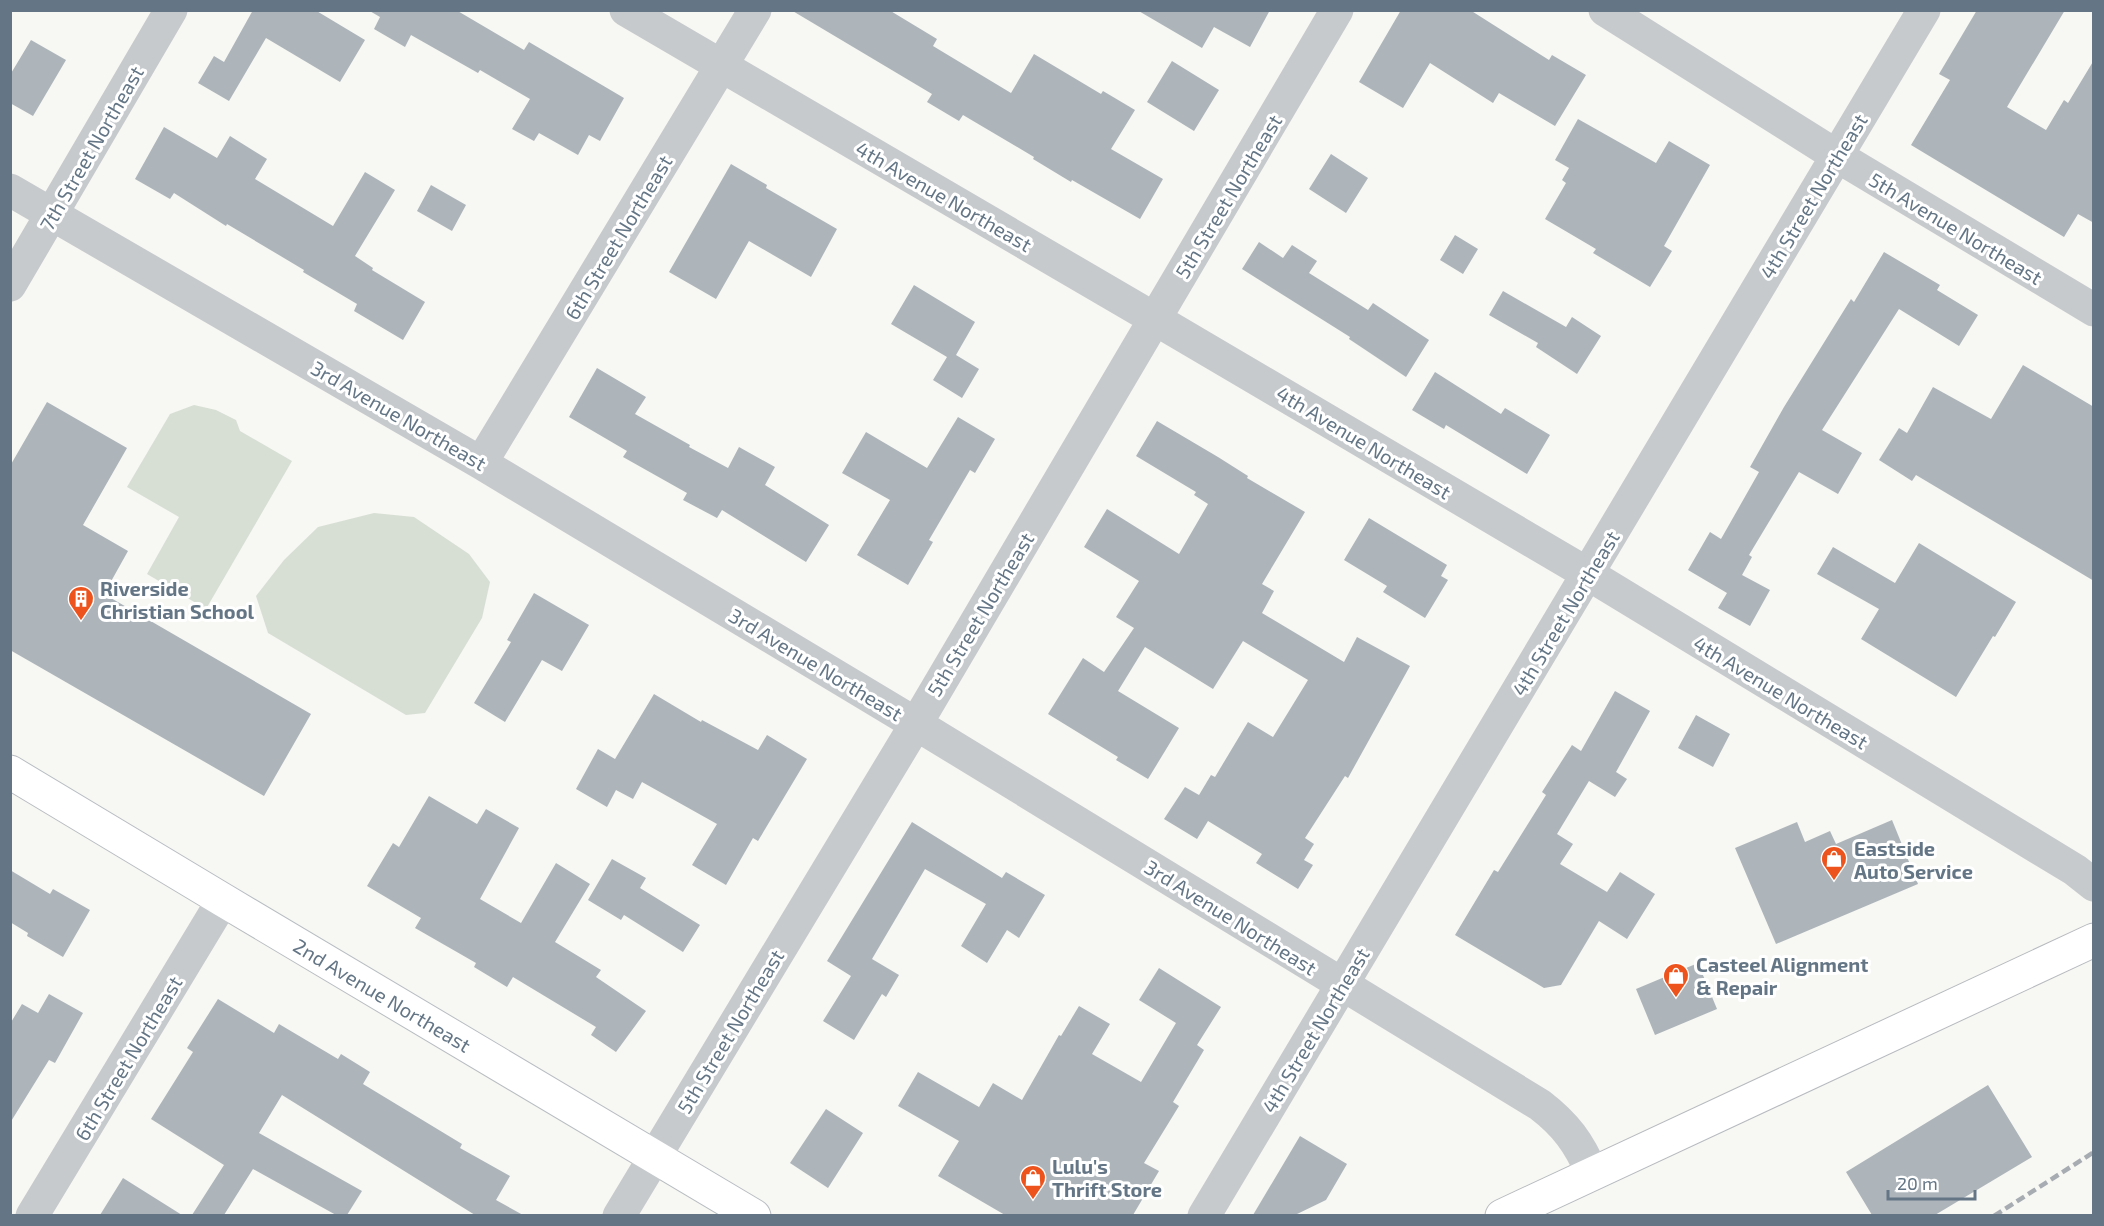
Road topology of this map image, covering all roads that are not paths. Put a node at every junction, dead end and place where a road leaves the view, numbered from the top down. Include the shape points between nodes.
1 (171, 10) edge
2 (626, 10) edge
3 (755, 10) edge
4 (1337, 10) edge
5 (1605, 10) edge
6 (1924, 10) edge
7 (721, 66) junction
8 (1836, 156) junction
9 (10, 190) edge
10 (52, 215) junction
11 (10, 285) edge
12 (2094, 310) edge
13 (1155, 319) junction
14 (481, 463) junction
15 (1588, 574) junction
16 (916, 724) junction
17 (10, 772) edge
18 (2094, 885) edge
19 (223, 900) junction
20 (2094, 940) edge
21 (1342, 985) junction
22 (655, 1155) junction
23 (1592, 1173) junction
24 (32, 1215) edge
25 (619, 1215) edge
26 (754, 1215) edge
27 (1204, 1215) edge
28 (1502, 1215) edge

1 - 10 street, 7th Street Northeast
2 - 7 street, 4th Avenue Northeast
3 - 7 street, 6th Street Northeast
4 - 13 street, 5th Street Northeast
5 - 8 street, 5th Avenue Northeast
6 - 8 street, 4th Street Northeast
7 - 13 street, 4th Avenue Northeast
7 - 14 street, 6th Street Northeast
8 - 12 street, 5th Avenue Northeast
8 - 15 street, 4th Street Northeast
9 - 10 street, 3rd Avenue Northeast
10 - 11 street, 7th Street Northeast
10 - 14 street, 3rd Avenue Northeast
13 - 15 street, 4th Avenue Northeast
13 - 16 street, 5th Street Northeast
14 - 16 street, 3rd Avenue Northeast
15 - 18 street, 4th Avenue Northeast
15 - 21 street, 4th Street Northeast
16 - 21 street, 3rd Avenue Northeast
16 - 22 street, 5th Street Northeast
17 - 19 street, 2nd Avenue Northeast
19 - 22 street, 2nd Avenue Northeast
19 - 24 street, 6th Street Northeast
20 - 23 street
21 - 23 street, 3rd Avenue Northeast via 1559,1119 1583,1152
21 - 27 street, 4th Street Northeast
22 - 25 street, 5th Street Northeast
22 - 26 street, 2nd Avenue Northeast
23 - 28 street

